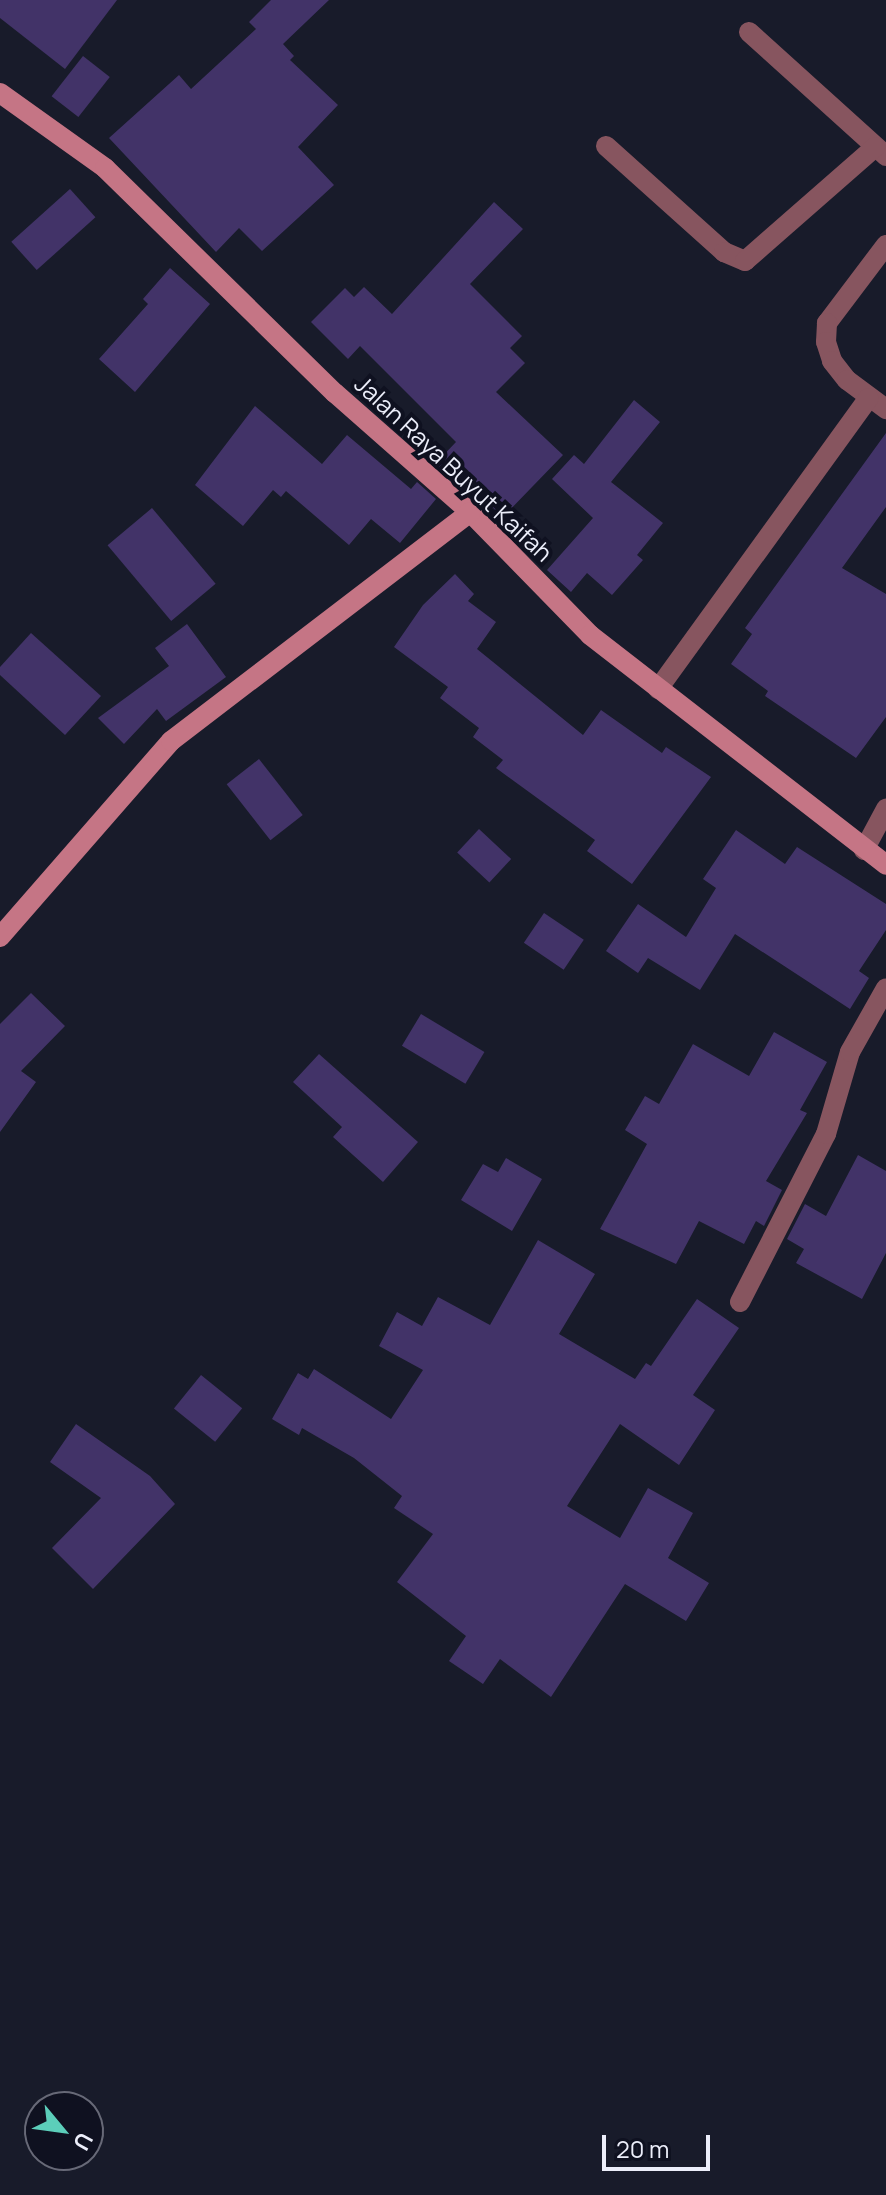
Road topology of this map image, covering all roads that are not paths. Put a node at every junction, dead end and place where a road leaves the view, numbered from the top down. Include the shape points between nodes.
1 (749, 32) dead end
2 (0, 93) edge
3 (606, 146) dead end
4 (881, 151) edge
5 (886, 245) edge
6 (878, 403) edge
7 (470, 512) junction
8 (658, 689) junction
9 (886, 809) edge
10 (864, 850) junction
11 (886, 865) edge
12 (0, 937) edge
13 (886, 988) edge
14 (740, 1302) dead end

1 - 4 street
2 - 7 street, Jalan Raya Buyut Kaifah via 105,168 335,393
3 - 4 street via 724,252 745,261
5 - 6 street via 827,323 832,361
6 - 8 street
7 - 8 street, Jalan Raya Buyut Kaifah via 590,635
7 - 12 street via 171,741
8 - 10 street, Jalan Raya Buyut Kaifah
9 - 10 street
10 - 11 street, Jalan Raya Buyut Kaifah
13 - 14 street via 850,1052 826,1134

